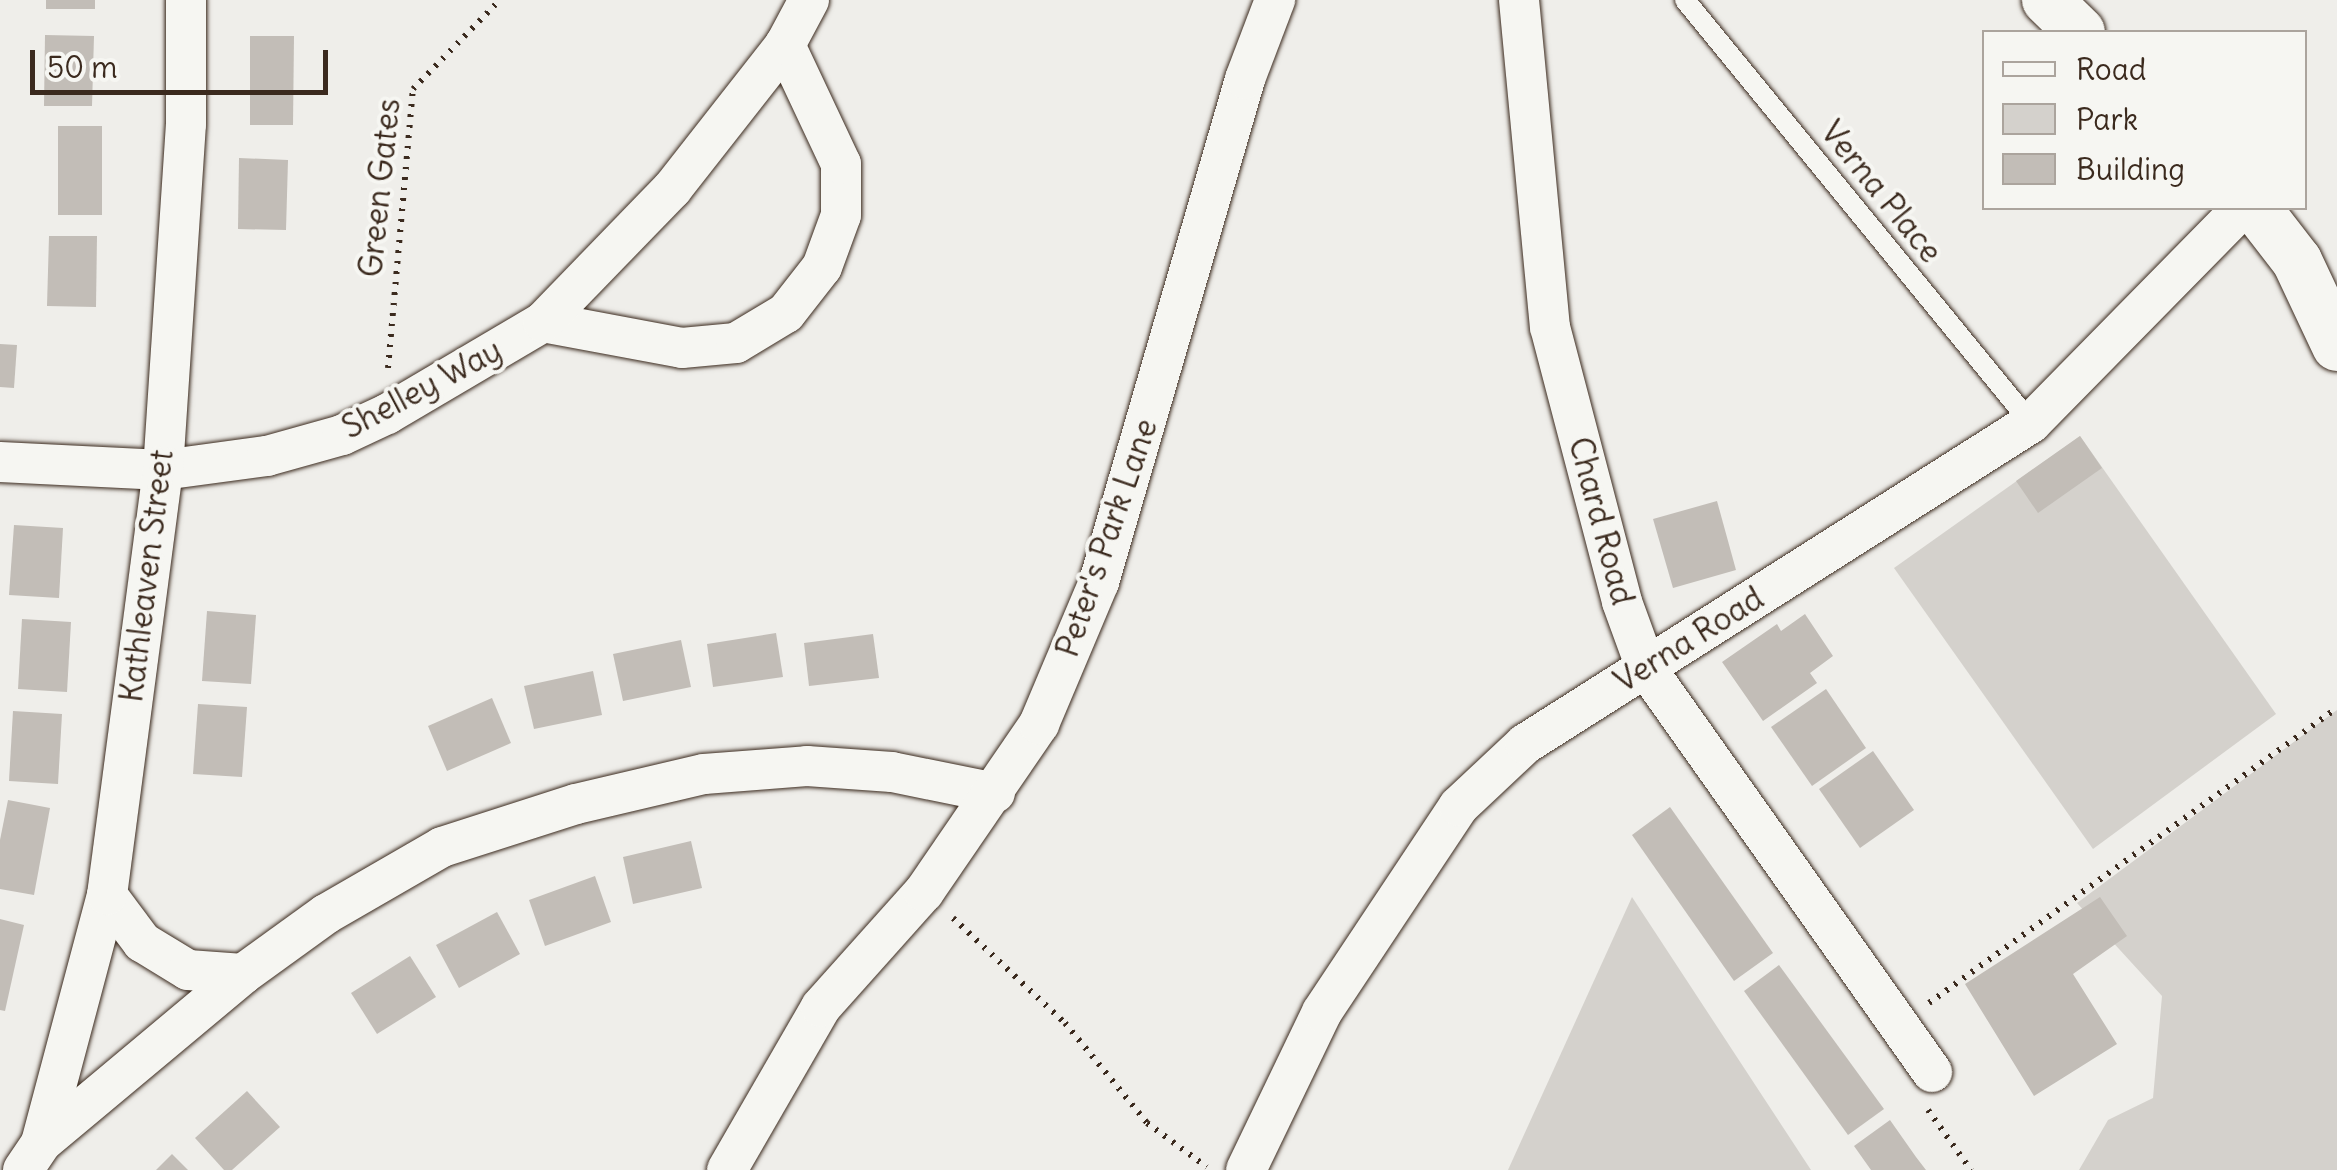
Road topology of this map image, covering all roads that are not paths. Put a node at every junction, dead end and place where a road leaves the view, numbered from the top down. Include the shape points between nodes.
1 (186, 0) edge
2 (809, 0) edge
3 (1275, 0) edge
4 (1519, 0) edge
5 (1685, 0) edge
6 (2047, 0) edge
7 (2078, 30) edge
8 (786, 45) junction
9 (2240, 210) edge
10 (2258, 210) edge
11 (542, 322) junction
12 (2337, 346) edge
13 (2030, 423) junction
14 (0, 462) edge
15 (163, 470) junction
16 (1646, 668) junction
17 (994, 793) junction
18 (107, 895) junction
19 (243, 974) junction
20 (1932, 1072) road end
21 (32, 1156) edge
22 (727, 1170) edge
23 (1246, 1170) edge

1 - 15 street, Kathleaven Street via 186,124
2 - 8 street, Shelley Way
3 - 17 street, Peter's Park Lane via 1245,80 1100,582 1039,724
4 - 16 street, Chard Road via 1550,327 1622,602
5 - 13 lane, Verna Place
6 - 7 street
8 - 11 street, Shelley Way via 672,189
8 - 11 street via 841,164 841,215 822,267 786,313 736,343 682,348
9 - 13 street, Verna Road
10 - 12 street via 2297,261
11 - 15 street, Shelley Way via 342,435 267,456
13 - 16 street, Verna Road
14 - 15 street, Shelley Way
15 - 18 street, Kathleaven Street
16 - 20 street, Chard Road
16 - 23 street, Verna Road via 1525,744 1459,806 1322,1012
17 - 19 street via 892,772 807,766 704,774 576,804 442,846 326,914
17 - 22 street, Peter's Park Lane via 924,892 822,1007
18 - 19 street via 142,942 188,970
18 - 21 street, Kathleaven Street
19 - 21 street

